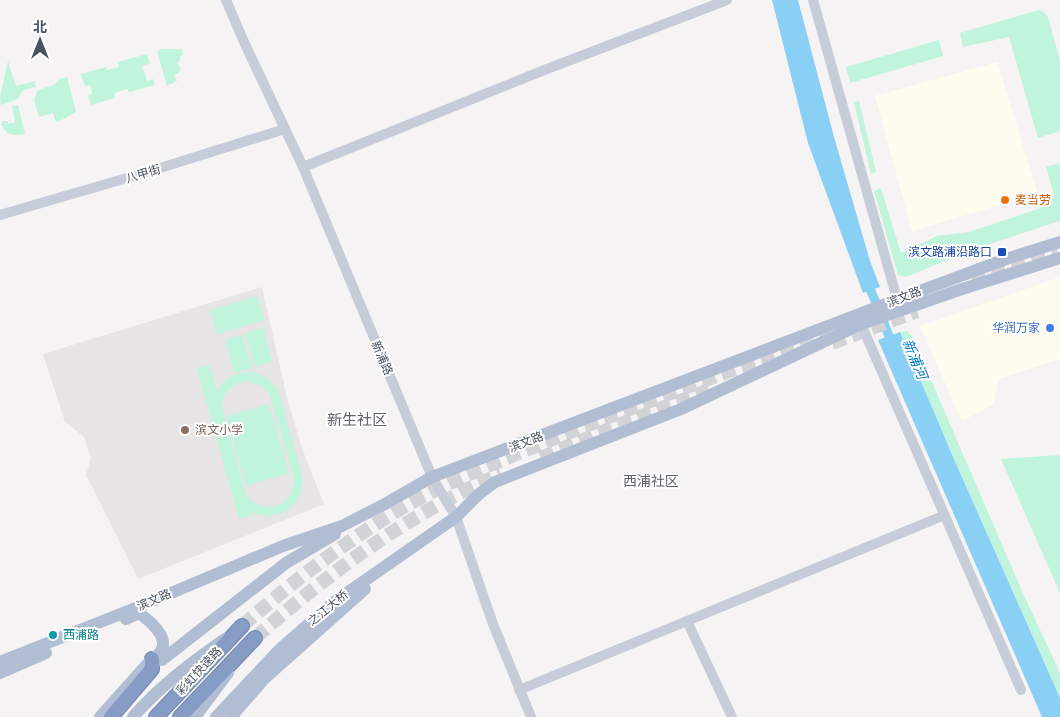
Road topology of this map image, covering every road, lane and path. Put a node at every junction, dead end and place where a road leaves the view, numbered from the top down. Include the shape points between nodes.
1 (226, 0) edge
2 (727, 0) edge
3 (813, 0) edge
4 (285, 129) junction
5 (302, 167) junction
6 (0, 215) edge
7 (1060, 242) edge
8 (1060, 258) edge
9 (904, 301) junction
10 (860, 319) junction
11 (432, 477) junction
12 (385, 504) junction
13 (945, 515) junction
14 (456, 517) junction
15 (410, 548) junction
16 (687, 621) junction
17 (238, 629) joint
18 (255, 638) joint
19 (152, 658) junction
20 (0, 662) edge
21 (0, 673) edge
22 (519, 690) junction
23 (1022, 690) dead end
24 (100, 717) edge
25 (112, 717) edge
26 (133, 717) edge
27 (156, 717) edge
28 (180, 717) edge
29 (195, 717) edge
30 (216, 717) edge
31 (231, 717) edge
32 (531, 717) edge
33 (732, 717) edge

1 - 4 street, 新浦路
2 - 5 street
3 - 9 street
4 - 5 street, 新浦路
4 - 6 street, 八甲街
5 - 11 street, 新浦路
7 - 9 main road, 滨文路 via 1017,255
8 - 9 main road, 滨文路
9 - 10 main road, 滨文路
10 - 11 main road, 滨文路
10 - 13 street
10 - 14 main road, 滨文路 via 681,409 495,482
11 - 12 main road, 滨文路
11 - 14 street, 新浦路
12 - 19 main road via 286,564 162,660
12 - 20 main road, 滨文路 via 342,526 283,546
13 - 16 street
13 - 23 street
14 - 15 main road, 之江大桥
14 - 22 street, 新浦路
15 - 30 main road, 之江大桥 via 334,602 280,649
15 - 31 main road via 264,679
16 - 22 street
16 - 33 street
17 - 26 main road via 185,666
17 - 27 highway, 彩虹快速路
18 - 28 highway, 彩虹快速路
18 - 29 main road
19 - 21 main road via 161,650 163,639 152,623 139,614
19 - 24 main road
19 - 25 highway via 152,669
22 - 32 street, 新浦路

